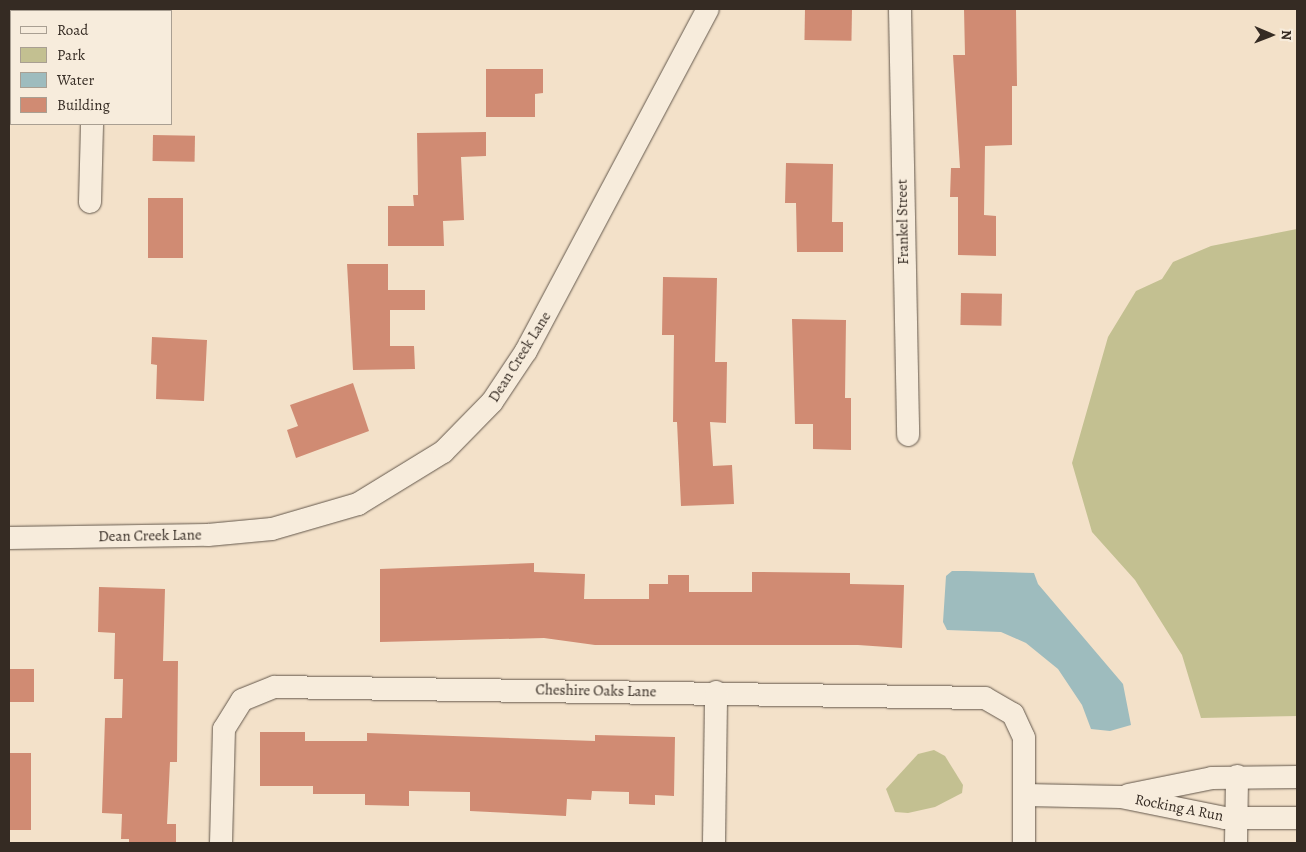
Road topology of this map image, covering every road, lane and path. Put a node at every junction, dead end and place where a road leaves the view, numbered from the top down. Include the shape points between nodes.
1 (708, 9) edge
2 (900, 9) edge
3 (92, 125) edge
4 (90, 202) dead end
5 (908, 435) dead end
6 (9, 538) edge
7 (716, 692) junction
8 (1237, 776) junction
9 (1297, 777) edge
10 (1025, 795) junction
11 (1121, 796) junction
12 (1237, 818) junction
13 (1297, 818) edge
14 (221, 843) edge
15 (714, 843) edge
16 (1024, 843) edge
17 (1236, 843) edge

1 - 6 street, Dean Creek Lane via 526,351 492,402 443,452 358,504 272,529 208,535
2 - 5 street, Frankel Street
3 - 4 street
7 - 10 street, Cheshire Oaks Lane via 991,700 1013,714 1022,729
7 - 14 street, Cheshire Oaks Lane via 275,687 257,691 234,708 224,729
7 - 15 street
8 - 9 street, Rocking A Run
8 - 11 street, Rocking A Run
8 - 12 street
10 - 11 street, Rocking A Run
10 - 16 street, Cheshire Oaks Lane
11 - 12 street, Rocking A Run via 1207,816
12 - 13 street, Rocking A Run
12 - 17 street

